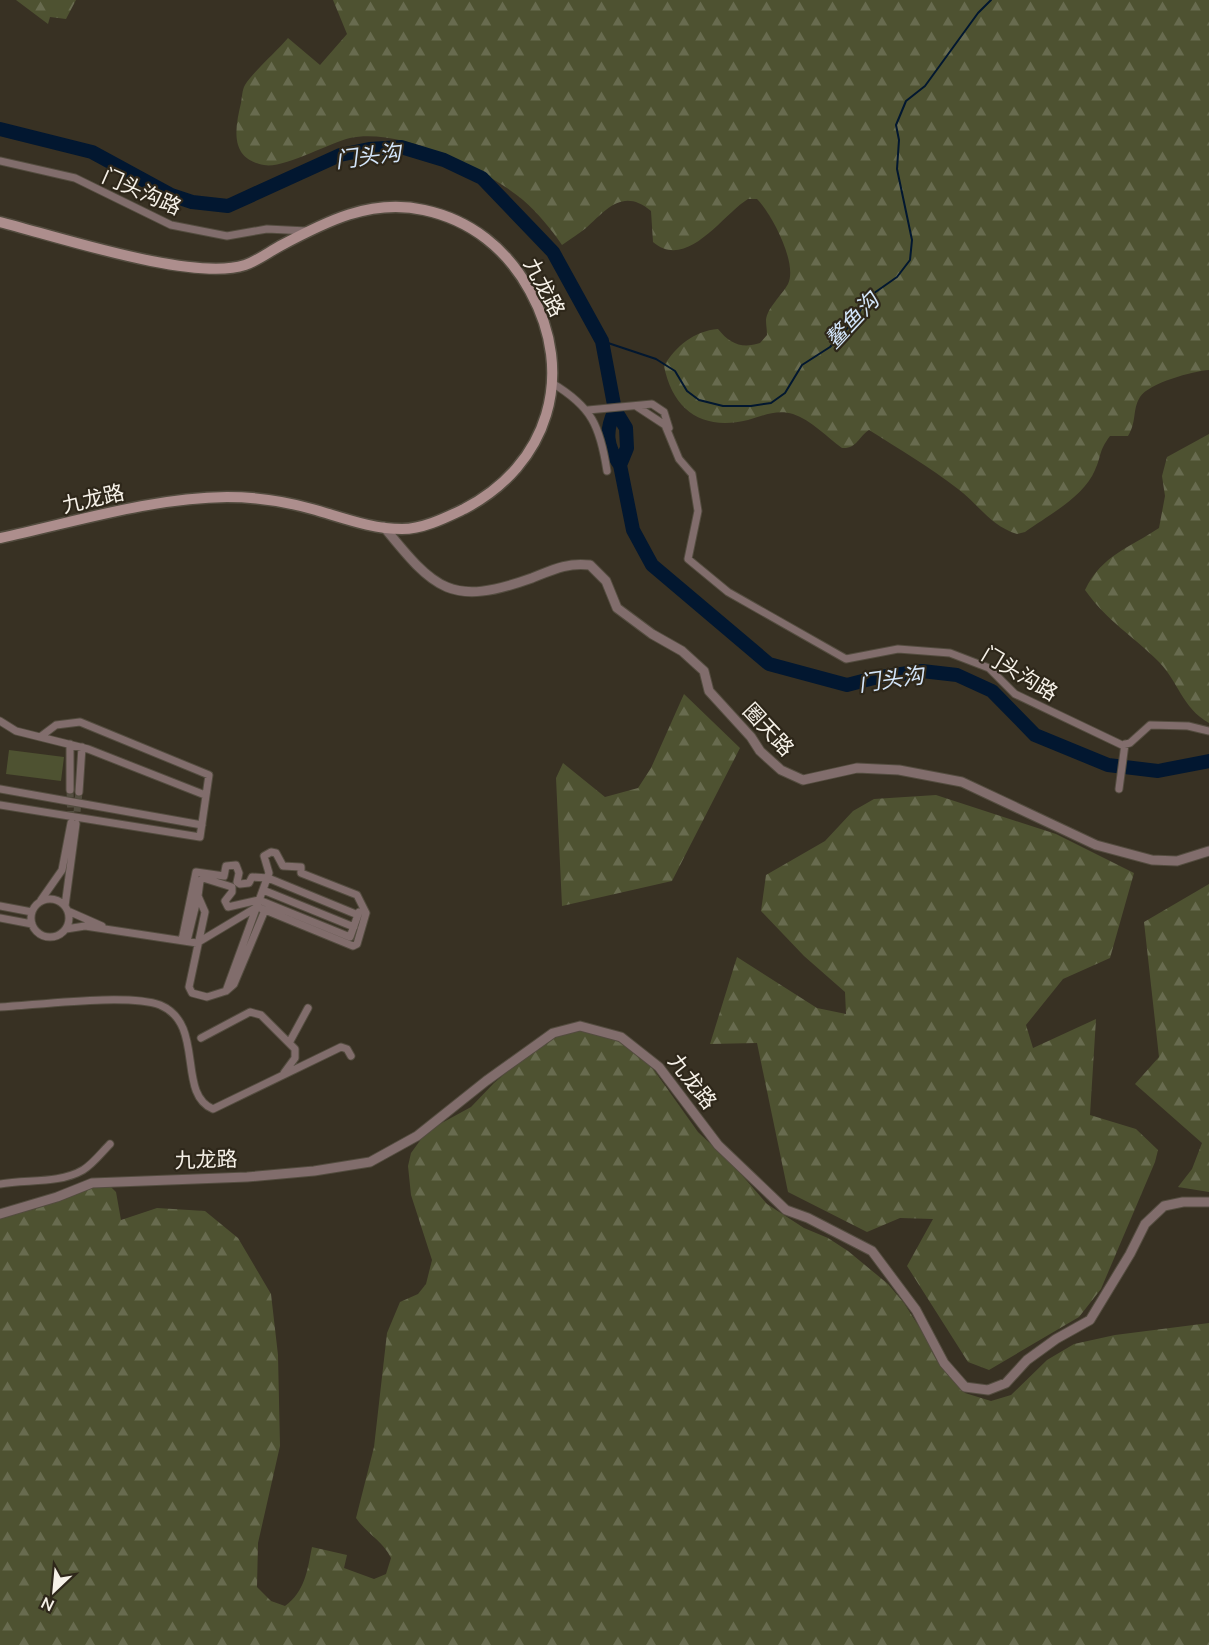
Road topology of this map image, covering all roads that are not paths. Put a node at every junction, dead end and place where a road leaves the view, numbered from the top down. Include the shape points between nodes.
1 (0, 161) edge
2 (0, 222) edge
3 (309, 231) junction
4 (552, 382) junction
5 (636, 406) junction
6 (589, 410) junction
7 (669, 432) junction
8 (607, 471) dead end
9 (384, 527) junction
10 (0, 538) edge
11 (0, 721) edge
12 (1209, 731) edge
13 (40, 736) junction
14 (70, 744) junction
15 (1125, 744) junction
16 (82, 747) junction
17 (0, 789) edge
18 (1119, 789) dead end
19 (70, 790) tunnel mouth
20 (79, 792) tunnel mouth
21 (205, 795) junction
22 (0, 805) edge
23 (202, 825) junction
24 (1209, 851) edge
25 (268, 878) junction
26 (263, 890) junction
27 (198, 896) junction
28 (39, 903) junction
29 (362, 904) junction
30 (0, 906) edge
31 (260, 906) junction
32 (67, 908) junction
33 (32, 912) junction
34 (358, 915) junction
35 (0, 918) edge
36 (32, 924) junction
37 (354, 927) junction
38 (66, 929) junction
39 (111, 929) junction
40 (354, 939) junction
41 (185, 940) junction
42 (197, 943) junction
43 (0, 1007) edge
44 (308, 1008) dead end
45 (201, 1038) dead end
46 (289, 1043) junction
47 (351, 1056) dead end
48 (282, 1076) junction
49 (110, 1144) dead end
50 (0, 1184) edge
51 (1209, 1202) edge
52 (0, 1214) edge

1 - 3 street, 门头沟路 via 75,178 171,225 227,236 267,229
2 - 3 main road, 九龙路 via 132,256 198,268 244,266
3 - 4 main road, 九龙路 via 347,213 385,207 423,210 468,224 501,249 528,287 544,319 553,353
4 - 6 street
4 - 9 main road, 九龙路 via 538,435 527,456 501,485 482,500 421,526
5 - 6 street
5 - 7 street
5 - 7 street via 660,406 668,418
6 - 8 street via 601,435
7 - 15 street, 门头沟路 via 679,459 695,483 698,511 687,559 728,592 846,659 898,649 950,653 989,668 1015,694
9 - 10 main road, 九龙路 via 271,499 227,497 162,502
9 - 24 street, 圈天路 via 412,562 445,587 460,593 479,593 518,583 572,563 590,565 606,581 617,608 682,651 704,671 709,691 760,751 781,770 803,780 857,768 899,770 962,782 1096,845 1152,860 1177,861
11 - 13 street via 16,731
12 - 15 street via 1150,725
13 - 14 street
13 - 21 street via 56,725 80,722 209,775
14 - 16 street
14 - 19 street
15 - 18 street
16 - 20 street
16 - 21 street
17 - 23 street
21 - 23 street
22 - 23 street via 200,837
25 - 26 street
25 - 29 street via 264,856 271,852 283,866 301,867 302,873 357,895
25 - 34 street
25 - 41 street via 252,877 249,883 240,884 236,865 226,866 224,876 196,872
26 - 31 street
26 - 37 street
27 - 31 street via 203,878 232,887 225,901 228,907
27 - 41 street
27 - 42 street via 205,912
28 - 32 street via 54,899
28 - 32 street via 62,870 73,824
28 - 33 street
29 - 34 street
29 - 40 street via 366,913
30 - 33 street
31 - 40 street via 353,946
31 - 42 street
31 - 42 street via 226,991 207,997 192,993 189,987
32 - 38 street
32 - 39 street
33 - 36 street
34 - 37 street
35 - 36 street
36 - 38 street via 38,933 50,937
37 - 40 street
38 - 39 street
39 - 41 street
41 - 42 street
43 - 48 street via 139,999 162,1006 180,1022 188,1040 196,1092 203,1105 213,1109
44 - 46 street
45 - 46 street via 250,1012 261,1015
46 - 48 street via 296,1058
47 - 48 street via 341,1047
49 - 50 street via 83,1170 54,1179
51 - 52 street, 九龙路 via 1164,1206 1145,1224 1090,1320 1027,1360 1006,1383 988,1390 965,1387 944,1363 916,1310 872,1251 786,1210 717,1145 653,1061 621,1037 580,1026 553,1033 417,1137 370,1162 314,1172 92,1183

